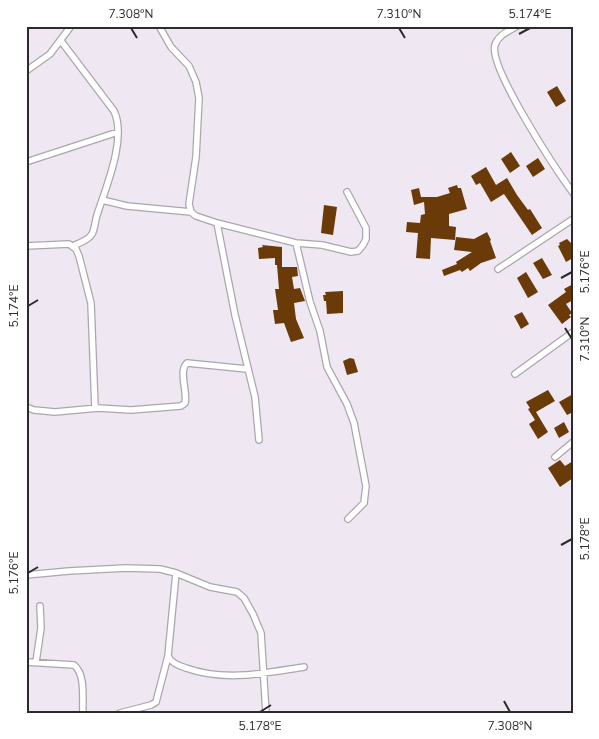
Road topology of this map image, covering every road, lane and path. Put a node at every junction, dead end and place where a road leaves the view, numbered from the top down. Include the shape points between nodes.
1 (71, 26) edge
2 (159, 26) edge
3 (516, 26) edge
4 (61, 41) junction
5 (26, 71) edge
6 (118, 132) junction
7 (26, 162) edge
8 (347, 192) dead end
9 (573, 193) edge
10 (102, 200) junction
11 (191, 212) junction
12 (573, 219) edge
13 (217, 223) junction
14 (296, 242) junction
15 (26, 246) edge
16 (73, 246) junction
17 (498, 269) dead end
18 (573, 332) edge
19 (247, 369) junction
20 (515, 374) dead end
21 (26, 406) edge
22 (95, 408) junction
23 (259, 440) dead end
24 (573, 442) edge
25 (555, 457) dead end
26 (348, 519) dead end
27 (176, 573) junction
28 (26, 575) edge
29 (40, 606) dead end
30 (168, 656) junction
31 (26, 662) edge
32 (36, 662) junction
33 (304, 667) dead end
34 (264, 673) junction
35 (83, 713) edge
36 (120, 713) edge
37 (266, 713) edge

1 - 4 street
2 - 11 street via 171,47 189,66 199,98 196,157 189,204
3 - 9 street via 499,36 495,44 502,77 554,167
4 - 5 street via 50,54
4 - 6 street via 114,111
6 - 7 street
6 - 10 street via 115,156
8 - 14 street via 366,228 366,239 358,250 351,252
10 - 11 street via 127,206
10 - 16 street via 92,233
11 - 13 street
12 - 17 street
13 - 14 street
13 - 19 street
14 - 26 street via 327,367 354,423 366,486 364,503
15 - 16 street
16 - 22 street via 79,256 91,304
18 - 20 street
19 - 22 street via 187,363 183,367 187,396 183,405 131,410
19 - 23 street via 255,397
21 - 22 street via 56,412
24 - 25 street
27 - 28 street via 126,568
27 - 30 street
27 - 34 street via 210,587 237,592 244,598 261,633
29 - 32 street via 41,628
30 - 34 street via 179,666 210,674
30 - 36 street via 156,702
31 - 32 street
32 - 35 street via 74,665 79,669
33 - 34 street
34 - 37 street

